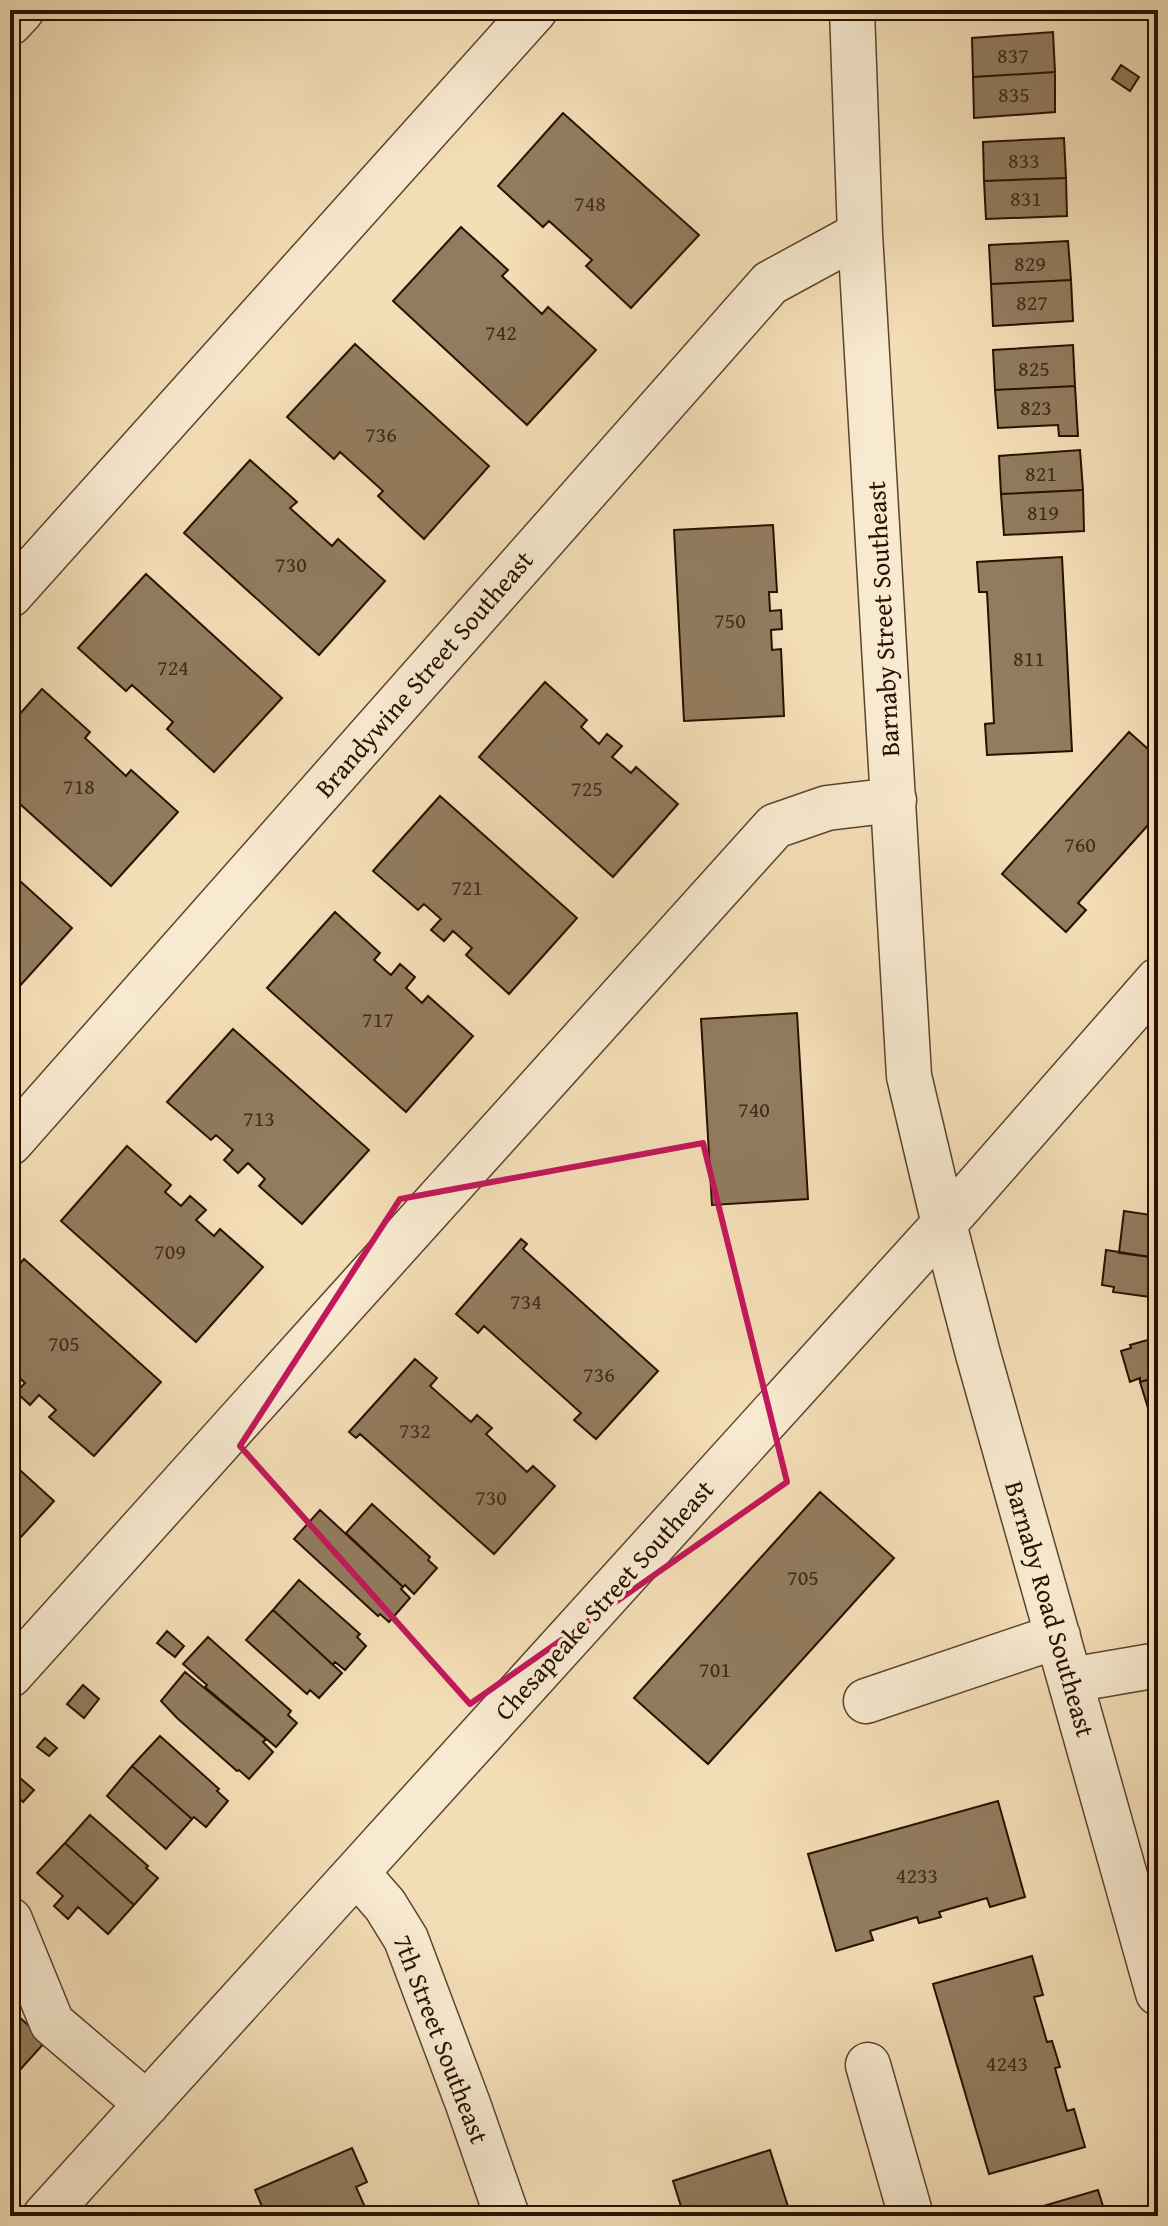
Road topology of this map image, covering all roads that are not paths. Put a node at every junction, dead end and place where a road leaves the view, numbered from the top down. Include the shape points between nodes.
1 (22, 10) edge
2 (535, 10) edge
3 (852, 10) edge
4 (10, 23) edge
5 (860, 234) junction
6 (10, 595) edge
7 (894, 800) junction
8 (1158, 980) edge
9 (10, 1143) edge
10 (944, 1224) junction
11 (1058, 1636) junction
12 (1158, 1665) edge
13 (10, 1675) edge
14 (1071, 1680) junction
15 (866, 1701) dead end
16 (357, 1873) junction
17 (10, 1920) edge
18 (1158, 1993) edge
19 (868, 2065) dead end
20 (147, 2104) junction
21 (45, 2216) edge
22 (507, 2216) edge
23 (911, 2216) edge

1 - 4 street
2 - 6 street
3 - 5 street, Barnaby Street Southeast
5 - 7 street, Barnaby Street Southeast
5 - 9 street, Brandywine Street Southeast via 770,283
7 - 10 street, Barnaby Street Southeast via 909,1076
7 - 13 street via 827,808 775,826
8 - 10 street, Chesapeake Street Southeast
10 - 11 street, Barnaby Road Southeast
10 - 16 street, Chesapeake Street Southeast
11 - 14 street, Barnaby Road Southeast
11 - 15 street
12 - 14 street
14 - 18 street, Barnaby Road Southeast
16 - 20 street, Chesapeake Street Southeast
16 - 22 street, 7th Street Southeast via 406,1939
17 - 20 street via 52,2023
19 - 23 street
20 - 21 street, Chesapeake Street Southeast

